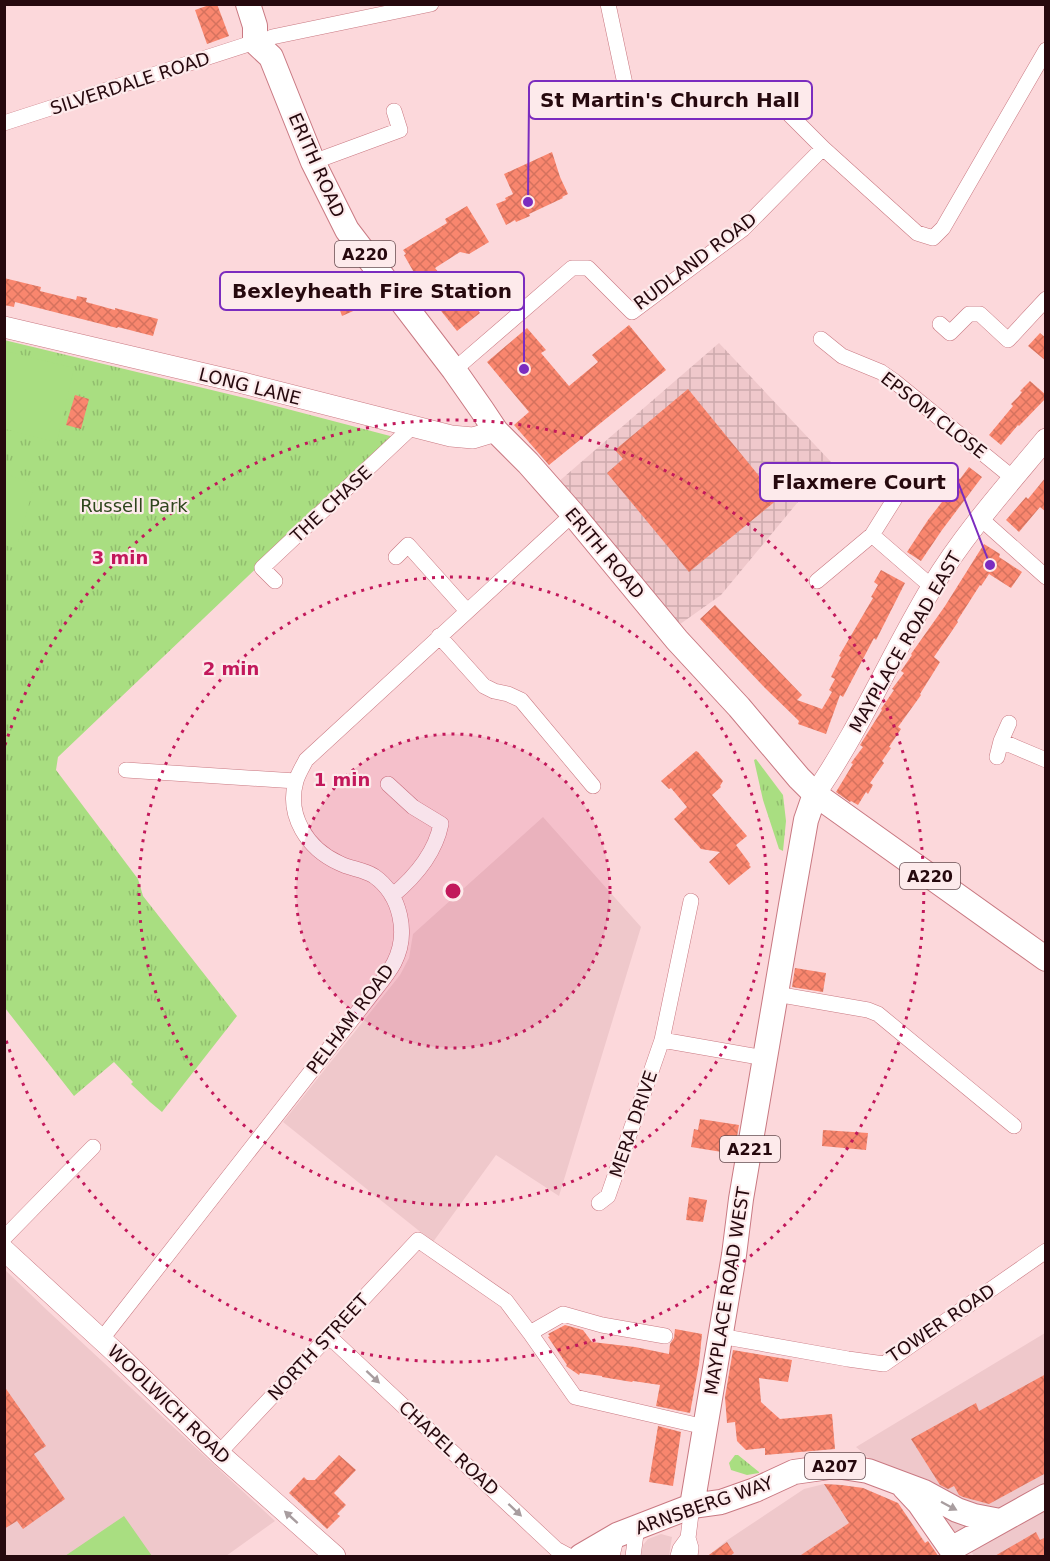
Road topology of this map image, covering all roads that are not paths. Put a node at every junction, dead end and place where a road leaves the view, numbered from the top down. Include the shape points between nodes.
1 (431, 4) edge
2 (608, 4) edge
3 (260, 33) edge
4 (1046, 50) edge
5 (394, 111) dead end
6 (631, 112) dead end
7 (787, 112) dead end
8 (4, 123) edge
9 (823, 148) junction
10 (313, 162) junction
11 (1044, 306) edge
12 (940, 324) dead end
13 (4, 327) edge
14 (821, 339) dead end
15 (454, 370) junction
16 (413, 426) junction
17 (496, 431) junction
18 (1046, 439) edge
19 (1013, 478) junction
20 (904, 484) dead end
21 (573, 514) junction
22 (980, 518) junction
23 (872, 535) junction
24 (396, 557) dead end
25 (1046, 577) edge
26 (275, 581) dead end
27 (817, 581) dead end
28 (932, 587) junction
29 (467, 611) junction
30 (439, 636) junction
31 (1009, 723) dead end
32 (1001, 741) junction
33 (997, 757) dead end
34 (1046, 760) edge
35 (126, 770) dead end
36 (296, 781) junction
37 (388, 784) dead end
38 (592, 786) dead end
39 (814, 794) junction
40 (392, 896) junction
41 (691, 901) dead end
42 (1046, 958) edge
43 (776, 994) junction
44 (662, 1040) junction
45 (765, 1058) junction
46 (1014, 1126) dead end
47 (93, 1147) dead end
48 (599, 1203) dead end
49 (4, 1238) edge
50 (4, 1250) edge
51 (1046, 1251) edge
52 (530, 1333) junction
53 (665, 1336) dead end
54 (720, 1336) junction
55 (101, 1340) junction
56 (328, 1340) junction
57 (701, 1426) junction
58 (219, 1453) junction
59 (900, 1483) junction
60 (1046, 1496) edge
61 (692, 1506) junction
62 (1000, 1521) junction
63 (688, 1538) junction
64 (622, 1540) edge
65 (325, 1552) edge
66 (954, 1553) edge
67 (569, 1557) edge
68 (581, 1557) edge
69 (633, 1557) edge
70 (678, 1557) edge
71 (690, 1557) edge

1 - 3 street, SILVERDALE ROAD
2 - 6 street
3 - 8 street, SILVERDALE ROAD
3 - 10 main road, ERITH ROAD / A220
4 - 9 street via 943,228 933,238 917,233
5 - 10 street via 400,130
7 - 9 street
9 - 15 street, RUDLAND ROAD via 743,229 632,312 588,268 572,268
10 - 15 main road, ERITH ROAD / A220 via 347,230
11 - 12 street via 1008,340 980,314 969,314 950,333
13 - 16 street, LONG LANE
14 - 19 street, EPSOM CLOSE via 842,356 894,381
15 - 17 main road, ERITH ROAD / A220
16 - 17 street, LONG LANE via 473,438
16 - 26 street, THE CHASE via 262,568
17 - 21 main road, ERITH ROAD / A220
18 - 19 street, MAYPLACE ROAD EAST
19 - 22 street, MAYPLACE ROAD EAST
20 - 23 street
21 - 29 street, PELHAM ROAD
21 - 39 main road, ERITH ROAD / A220 via 677,640
22 - 25 street
22 - 28 street, MAYPLACE ROAD EAST
23 - 27 street
23 - 28 street
24 - 29 street via 408,545
28 - 39 street, MAYPLACE ROAD EAST via 842,752
29 - 30 street, PELHAM ROAD
30 - 36 street, PELHAM ROAD via 306,760
30 - 38 street via 484,687 521,700
31 - 32 street
32 - 33 street
32 - 34 street
35 - 36 street
36 - 40 street, PELHAM ROAD via 294,802 298,821 312,845 341,865 374,876
37 - 40 street via 441,824 438,838 421,867
39 - 42 main road, ERITH ROAD / A220
39 - 43 main road, MAYPLACE ROAD WEST / A221 via 806,820
40 - 55 street, PELHAM ROAD via 400,914 402,933 394,964
41 - 44 street, MERA DRIVE
43 - 45 main road, MAYPLACE ROAD WEST / A221
43 - 46 street via 878,1014
44 - 45 street
44 - 48 street, MERA DRIVE via 608,1196
45 - 54 main road, MAYPLACE ROAD WEST / A221
47 - 49 street
50 - 55 street, WOOLWICH ROAD
51 - 54 street, TOWER ROAD via 884,1364
52 - 53 street via 562,1314
52 - 56 street, NORTH STREET via 506,1301 418,1240
52 - 57 street via 575,1397
54 - 57 main road, MAYPLACE ROAD WEST / A221
55 - 58 street, WOOLWICH ROAD
56 - 58 street, NORTH STREET
56 -> 67 street, CHAPEL ROAD
57 - 61 main road, MAYPLACE ROAD WEST / A221
65 -> 58 street, WOOLWICH ROAD
59 - 61 main road, ARNSBERG WAY / A207 via 868,1471 820,1467 794,1472 721,1502
59 -> 62 main road, ARNSBERG WAY / A207 via 957,1510
59 - 66 main road, ARNSBERG WAY / A207
60 - 62 main road, A207
61 - 63 street
61 - 64 main road, ARNSBERG WAY
62 - 66 main road, A207
63 - 70 street
63 - 71 street
64 - 68 main road, ARNSBERG WAY
64 - 69 street

